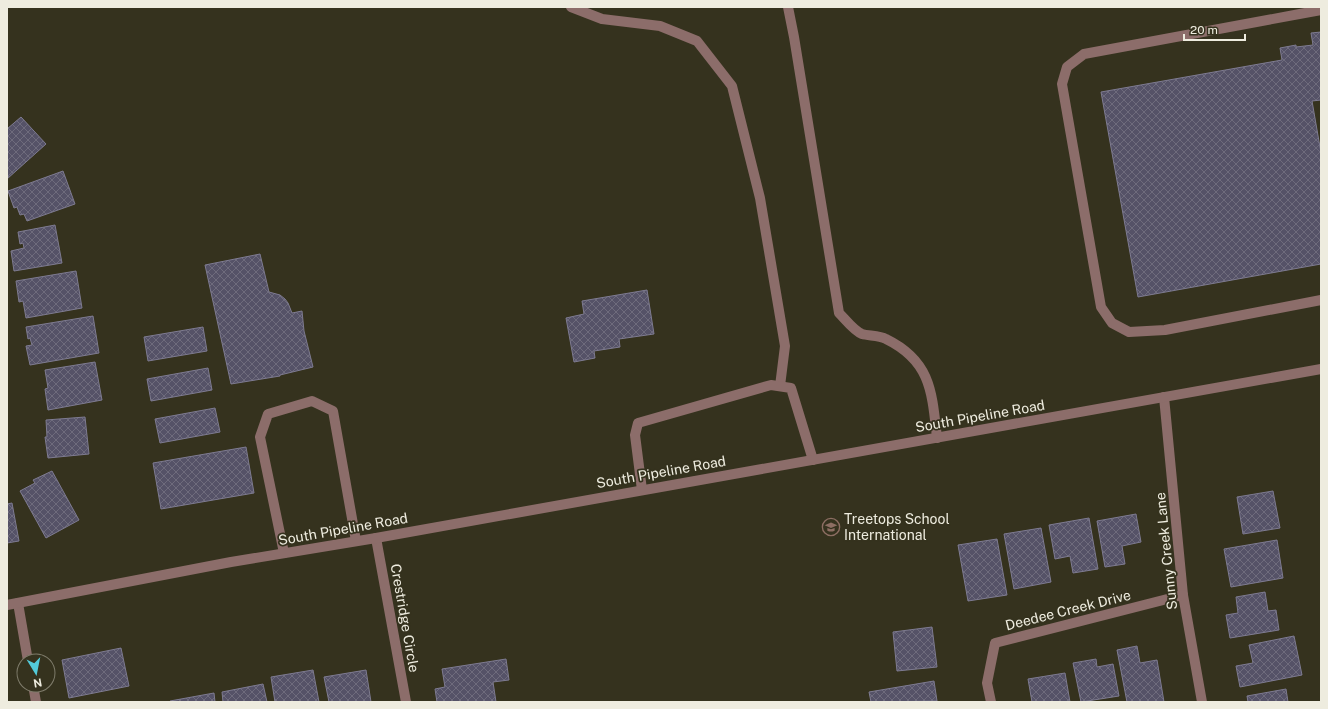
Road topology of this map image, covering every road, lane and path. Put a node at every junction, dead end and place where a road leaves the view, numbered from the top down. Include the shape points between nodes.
1 (571, 7) edge
2 (788, 7) edge
3 (1321, 10) edge
4 (1321, 300) edge
5 (1321, 369) edge
6 (780, 386) junction
7 (1164, 396) junction
8 (937, 438) junction
9 (813, 460) junction
10 (642, 490) junction
11 (376, 538) junction
12 (356, 541) junction
13 (284, 553) junction
14 (1183, 595) junction
15 (18, 603) junction
16 (7, 605) edge
17 (27, 653) edge
18 (406, 702) edge
19 (991, 702) edge
20 (1202, 702) edge

1 - 6 street via 602,19 660,26 697,41 732,86 760,198 785,346
2 - 8 street via 839,313 860,333 885,338 917,360 925,374 932,400
3 - 4 street via 1084,54 1067,67 1062,84 1101,307 1112,324 1129,332 1165,330
5 - 7 street, South Pipeline Road
6 - 9 street via 791,388
6 - 10 street via 771,385 638,423 635,435
7 - 8 street, South Pipeline Road
7 - 14 street, Sunny Creek Lane
8 - 9 street, South Pipeline Road
9 - 10 street, South Pipeline Road
10 - 11 street, South Pipeline Road
11 - 12 street, South Pipeline Road
11 - 18 street, Crestridge Circle
12 - 13 street, South Pipeline Road
12 - 13 street via 333,411 312,401 268,414 260,437
13 - 15 street, South Pipeline Road
14 - 19 street, Deedee Creek Drive via 995,643 987,683
14 - 20 street, Sunny Creek Lane
15 - 16 street, South Pipeline Road
15 - 17 street

